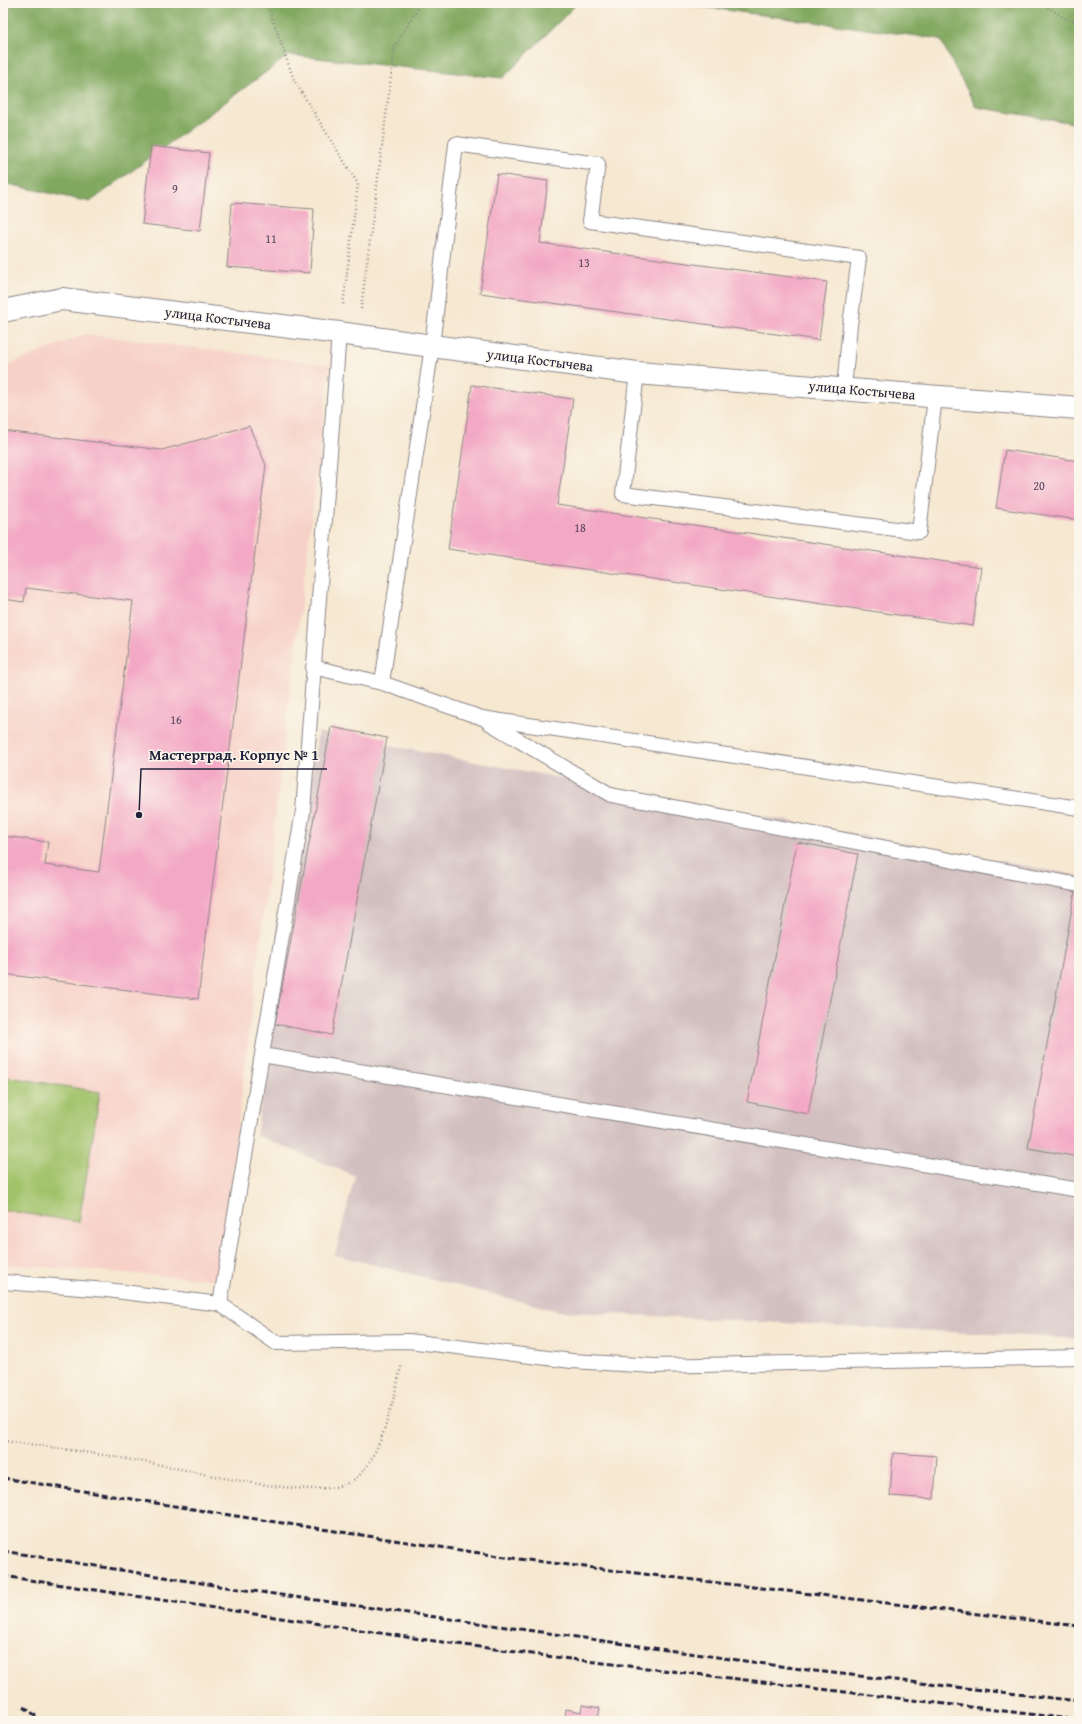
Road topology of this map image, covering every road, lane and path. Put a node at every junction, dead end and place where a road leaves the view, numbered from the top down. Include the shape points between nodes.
1 (267, 3) edge
2 (421, 3) edge
3 (1041, 3) edge
4 (1079, 22) edge
5 (3, 311) edge
6 (348, 334) junction
7 (432, 346) junction
8 (637, 373) junction
9 (844, 388) junction
10 (935, 397) junction
11 (1079, 408) edge
12 (313, 667) junction
13 (382, 683) junction
14 (482, 718) junction
15 (1079, 808) edge
16 (1079, 885) edge
17 (262, 1055) junction
18 (1079, 1190) edge
19 (3, 1282) edge
20 (220, 1304) junction
21 (408, 1341) junction
22 (1079, 1357) edge
23 (3, 1441) edge

1 - 6 path via 294,80 358,184
2 - 6 path via 395,46
3 - 4 path via 1066,19
5 - 6 street, улица Костычева via 62,299
6 - 7 street, улица Костычева
6 - 12 lane
7 - 8 street, улица Костычева
7 - 9 lane via 456,144 598,164 590,221 859,258
7 - 13 lane
8 - 9 street, улица Костычева
8 - 10 lane via 623,494 919,532
9 - 10 street, улица Костычева
10 - 11 street, улица Костычева
12 - 13 lane
12 - 17 lane via 303,810
13 - 14 lane
14 - 15 lane
14 - 16 lane via 611,795
17 - 18 lane
17 - 20 lane
19 - 20 lane via 107,1290
20 - 21 lane via 276,1343
21 - 22 lane via 572,1361 654,1366
21 - 23 path via 374,1455 364,1471 350,1482 330,1488 305,1489 267,1485 155,1464

